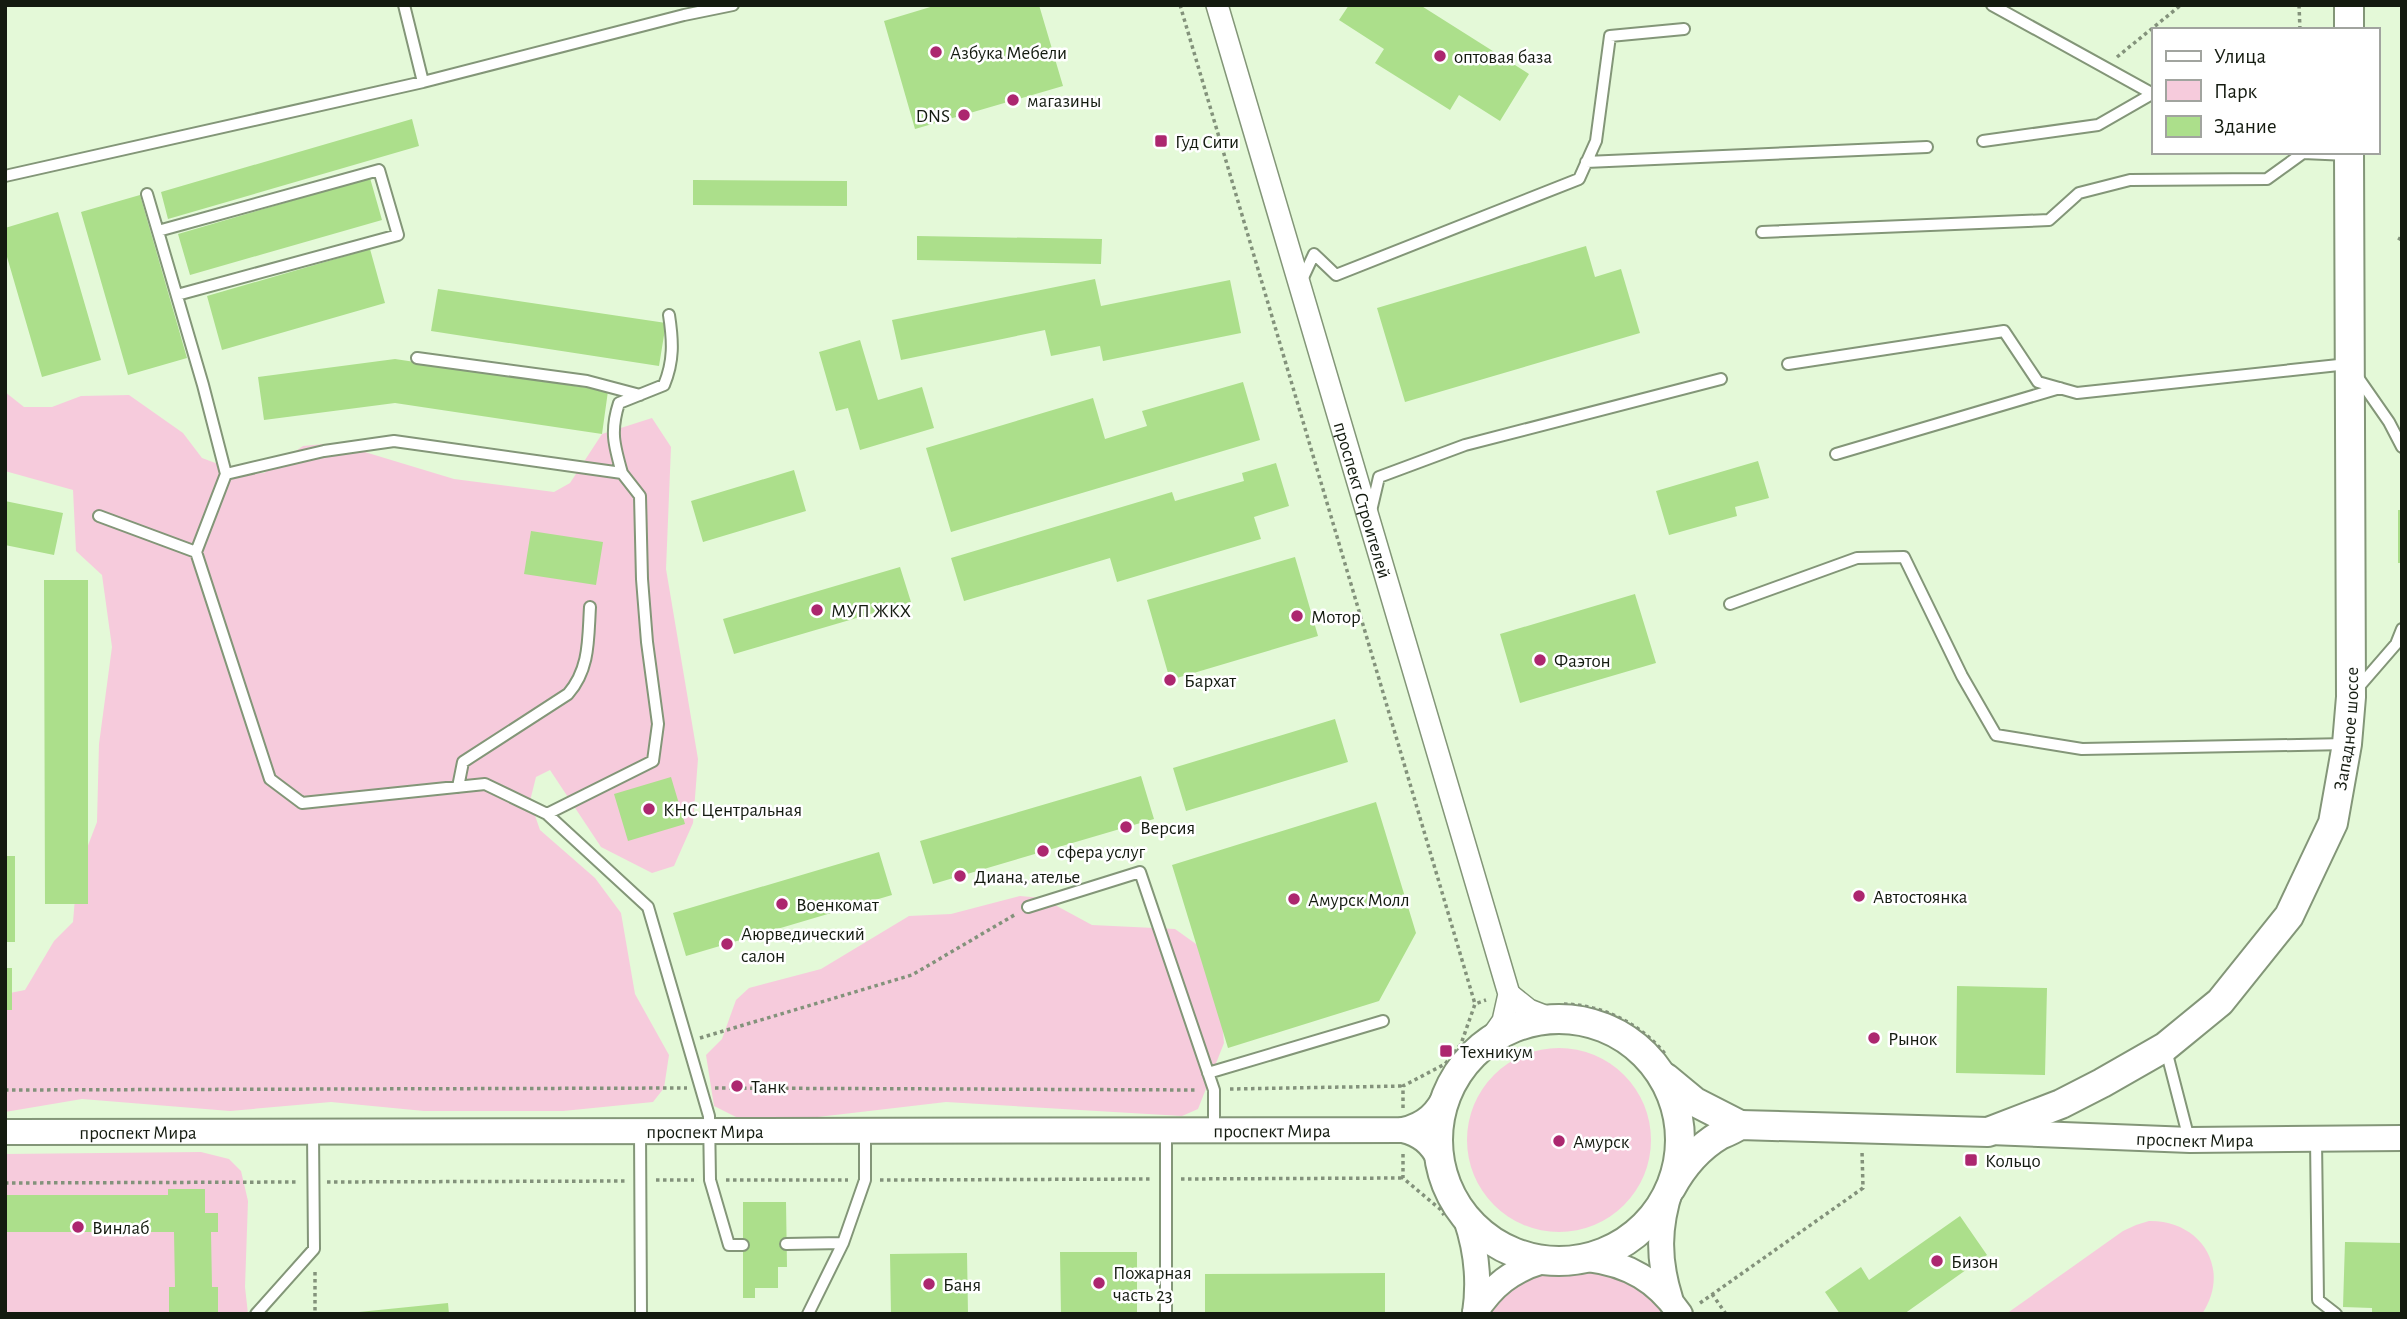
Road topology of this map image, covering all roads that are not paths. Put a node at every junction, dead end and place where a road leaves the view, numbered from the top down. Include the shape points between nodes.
1 (404, 5) edge
2 (733, 5) edge
3 (1217, 5) edge
4 (1992, 5) edge
5 (2349, 5) edge
6 (683, 10) edge
7 (2349, 28) edge
8 (1684, 29) dead end
9 (423, 82) junction
10 (2152, 93) edge
11 (2152, 95) edge
12 (1983, 141) dead end
13 (1927, 147) dead end
14 (2302, 154) edge
15 (2349, 154) edge
16 (1586, 162) junction
17 (5, 176) edge
18 (147, 194) dead end
19 (158, 231) junction
20 (1762, 232) dead end
21 (1300, 286) junction
22 (177, 295) junction
23 (669, 315) dead end
24 (417, 358) dead end
25 (2350, 364) junction
26 (1788, 365) dead end
27 (1721, 379) dead end
28 (2060, 388) junction
29 (640, 395) junction
30 (2402, 447) edge
31 (1836, 454) dead end
32 (622, 473) junction
33 (226, 474) junction
34 (99, 516) dead end
35 (1369, 521) junction
36 (196, 552) junction
37 (1730, 604) dead end
38 (590, 607) dead end
39 (2402, 629) edge
40 (2351, 697) junction
41 (2347, 744) junction
42 (458, 787) junction
43 (547, 814) junction
44 (1028, 906) road end
45 (1508, 994) junction
46 (1552, 1019) junction
47 (1383, 1021) dead end
48 (1489, 1041) junction
49 (2165, 1047) junction
50 (1652, 1062) junction
51 (1208, 1073) junction
52 (1447, 1093) junction
53 (1740, 1125) junction
54 (1214, 1130) junction
55 (1403, 1130) junction
56 (640, 1131) junction
57 (709, 1131) junction
58 (865, 1131) junction
59 (1166, 1131) junction
60 (5, 1132) edge
61 (313, 1132) junction
62 (1988, 1132) junction
63 (2395, 1134) edge
64 (2316, 1139) junction
65 (2190, 1140) junction
66 (1439, 1158) junction
67 (1671, 1188) junction
68 (1466, 1219) junction
69 (843, 1243) junction
70 (786, 1244) dead end
71 (743, 1245) dead end
72 (1588, 1259) junction
73 (1544, 1261) junction
74 (1675, 1306) edge
75 (641, 1312) dead end
76 (1475, 1313) edge
77 (256, 1314) edge
78 (808, 1314) edge
79 (1166, 1314) edge
80 (2336, 1314) edge

1 - 9 lane
2 - 6 lane
3 - 21 street, проспект Строителей
4 - 10 lane
5 - 7 main road
6 - 9 lane
8 - 16 lane via 1610,36 1596,141
9 - 17 lane
11 - 12 lane via 2098,125
13 - 16 lane
14 - 20 lane via 2267,179 2130,180 2079,193 2049,220
15 - 25 main road, Западное шоссе
16 - 21 lane via 1579,178 1336,275 1314,254
18 - 19 lane
19 - 22 lane
19 - 22 lane via 379,170 398,235
21 - 35 street, проспект Строителей
22 - 33 lane
23 - 29 lane via 671,369 664,385
24 - 29 lane via 586,381
25 - 28 lane via 2077,393
25 - 30 lane
25 - 40 main road, Западное шоссе
26 - 28 lane via 2004,331 2038,382
27 - 35 lane via 1465,445 1380,477
28 - 31 lane
29 - 32 lane via 619,403 614,421 613,441
32 - 33 lane via 394,441 324,450
32 - 43 lane via 640,496 646,630 658,724 653,761
33 - 36 lane
34 - 36 lane
35 - 45 street, проспект Строителей
36 - 42 lane via 270,779 302,803
37 - 41 lane via 1857,558 1905,557 1996,735 2082,749
38 - 42 lane via 586,661 578,682 568,694 463,762
39 - 40 lane via 2396,644
40 - 41 main road, Западное шоссе
41 - 49 main road, Западное шоссе via 2333,823 2289,916 2220,1002
42 - 43 lane via 485,785
43 - 57 lane via 648,907 709,1116
44 - 51 lane via 1140,873
45 - 46 street via 1529,1010
45 - 48 street via 1503,1021
46 - 48 main road via 1519,1026
46 - 50 main road via 1574,1019 1617,1033
47 - 51 lane
48 - 52 main road via 1472,1055
49 - 62 main road, Западное шоссе via 2061,1104
49 - 65 lane
50 - 53 main road via 1695,1102
50 - 67 main road via 1674,1100 1679,1122 1678,1167
51 - 54 lane
52 - 55 street via 1435,1114
52 - 66 main road via 1437,1136
53 - 62 main road
53 - 67 main road via 1698,1151
54 - 55 street, проспект Мира
54 - 59 street, проспект Мира
55 - 66 street via 1428,1142
56 - 57 street, проспект Мира
56 - 61 street, проспект Мира
56 - 75 lane
57 - 58 street, проспект Мира
57 - 71 lane via 710,1180 729,1245
58 - 59 street, проспект Мира
58 - 69 lane via 865,1180
59 - 79 lane
60 - 61 street, проспект Мира
61 - 77 lane via 314,1249
62 - 65 street, проспект Мира
63 - 64 street, проспект Мира
64 - 65 street, проспект Мира
64 - 80 lane via 2318,1300
66 - 68 main road via 1444,1181
67 - 72 main road via 1646,1226 1629,1240
67 - 74 street via 1660,1247
68 - 73 main road via 1501,1247
68 - 76 street via 1478,1272
69 - 70 lane
69 - 78 lane
72 - 73 main road
72 - 74 street via 1635,1271
73 - 76 street via 1506,1277

